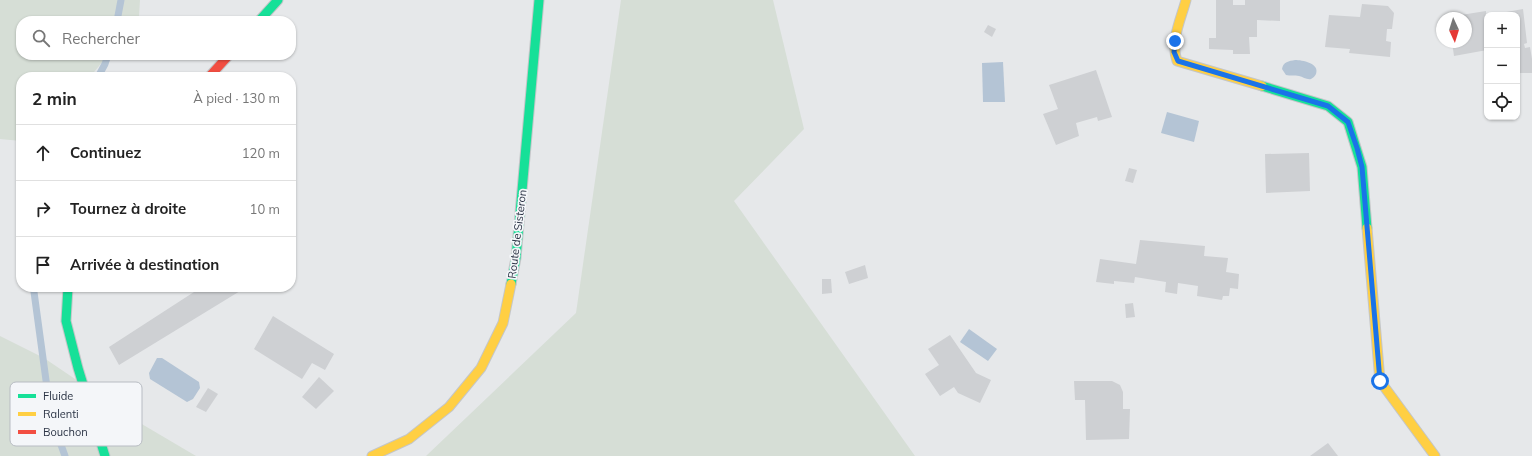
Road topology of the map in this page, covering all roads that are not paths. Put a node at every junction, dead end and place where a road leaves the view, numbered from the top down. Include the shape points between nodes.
1 (278, 0) edge
2 (539, 0) edge
3 (1186, 0) edge
4 (264, 16) edge
5 (224, 60) edge
6 (214, 72) edge
7 (68, 292) edge
8 (82, 382) edge
9 (103, 446) edge
10 (106, 456) edge
11 (372, 456) edge
12 (1435, 456) edge

1 - 4 street
2 - 11 street, Route de Sisteron via 516,258 503,323 481,368 449,407 409,438
3 - 12 street via 1175,41 1174,52 1178,61 1328,106 1348,122 1362,167 1380,381
5 - 6 street
7 - 8 street via 66,321
9 - 10 street

